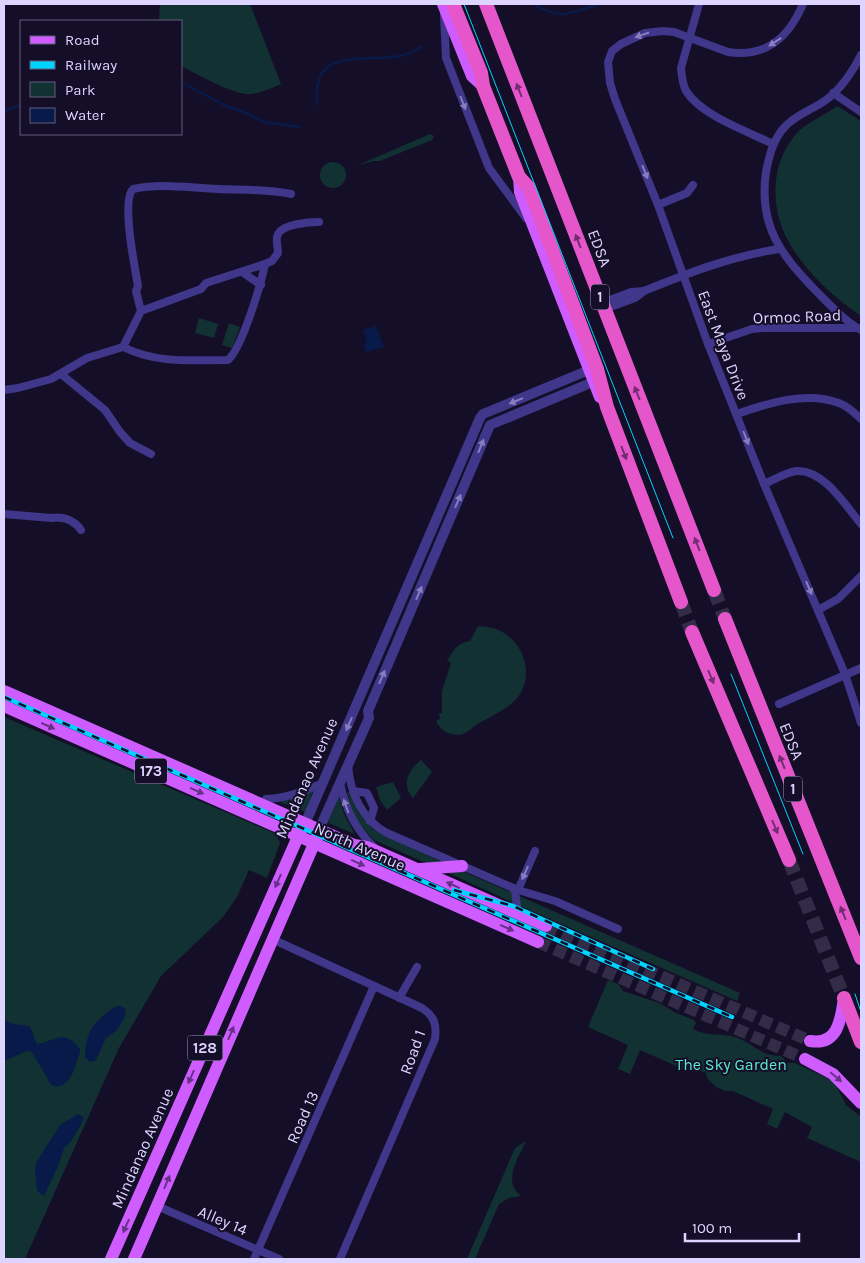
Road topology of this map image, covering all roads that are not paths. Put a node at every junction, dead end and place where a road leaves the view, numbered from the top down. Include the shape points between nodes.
1 (443, 4) edge
2 (453, 4) edge
3 (486, 4) edge
4 (699, 4) edge
5 (803, 4) edge
6 (689, 38) junction
7 (861, 55) edge
8 (483, 86) junction
9 (833, 94) junction
10 (861, 112) edge
11 (773, 144) junction
12 (519, 177) junction
13 (694, 185) dead end
14 (291, 194) dead end
15 (658, 205) junction
16 (319, 222) dead end
17 (535, 230) junction
18 (779, 249) junction
19 (265, 264) junction
20 (242, 272) junction
21 (682, 276) junction
22 (261, 285) junction
23 (603, 306) junction
24 (140, 311) junction
25 (859, 329) edge
26 (708, 344) junction
27 (123, 347) junction
28 (61, 374) junction
29 (591, 376) junction
30 (560, 382) junction
31 (4, 390) edge
32 (565, 394) junction
33 (607, 407) junction
34 (737, 414) junction
35 (861, 419) edge
36 (151, 454) dead end
37 (764, 484) junction
38 (4, 514) edge
39 (861, 524) edge
40 (81, 530) dead end
41 (861, 576) edge
42 (714, 590) tunnel mouth
43 (681, 602) tunnel mouth
44 (818, 610) junction
45 (725, 619) tunnel mouth
46 (692, 632) tunnel mouth
47 (861, 668) edge
48 (845, 674) junction
49 (4, 683) edge
50 (4, 691) edge
51 (778, 704) dead end
52 (4, 706) edge
53 (861, 723) edge
54 (92, 730) junction
55 (115, 734) junction
56 (348, 764) junction
57 (219, 782) junction
58 (323, 783) junction
59 (340, 783) junction
60 (354, 791) junction
61 (266, 799) junction
62 (314, 803) junction
63 (328, 809) junction
64 (306, 820) junction
65 (370, 821) junction
66 (321, 827) junction
67 (298, 836) junction
68 (314, 843) junction
69 (535, 851) dead end
70 (381, 854) junction
71 (789, 860) tunnel mouth
72 (462, 866) junction
73 (417, 869) junction
74 (515, 889) junction
75 (518, 914) junction
76 (546, 926) tunnel mouth
77 (618, 929) dead end
78 (272, 939) junction
79 (538, 942) tunnel mouth
80 (861, 958) edge
81 (417, 967) dead end
82 (374, 986) junction
83 (399, 998) junction
84 (844, 998) joint
85 (861, 1042) edge
86 (861, 1103) edge
87 (157, 1206) junction
88 (258, 1250) junction
89 (111, 1259) edge
90 (134, 1259) edge
91 (254, 1259) edge
92 (279, 1259) edge
93 (340, 1259) edge

1 - 8 main road, 1 via 472,76
1 -> 17 street via 446,58 489,168
2 - 8 highway, 1
23 -> 3 highway, EDSA / 1
4 - 6 street
5 -> 6 street, East Maya Drive via 780,40 766,48 728,52
6 - 11 street via 681,68 688,93 713,114
6 -> 15 street, East Maya Drive via 674,32 645,33 614,48 608,62 615,99
7 - 9 street
8 - 12 highway, 1
9 - 10 street
9 - 11 street via 790,123
11 - 18 street via 765,182 765,208
12 - 17 main road, 1 via 520,192
12 - 33 highway, 1 via 529,188 597,369
13 - 15 street via 687,193
14 - 24 street via 273,190 180,186 133,189 129,195 129,234
15 - 21 street, East Maya Drive
16 - 19 street via 301,223 278,233 278,254
17 - 29 main road, 1
18 - 21 street via 750,254
18 - 25 street via 824,300
19 - 20 street
19 - 22 street
20 - 22 street
20 - 24 street via 206,283 202,290
21 - 23 street via 644,291 635,298
21 - 26 street, East Maya Drive
22 - 27 street via 236,350 228,360 161,359
42 -> 23 highway, EDSA / 1
24 - 27 street
25 - 26 street, Ormoc Road via 762,328
26 - 34 street, East Maya Drive
27 - 28 street via 86,358
28 - 31 street
28 - 36 street via 105,410 130,443
29 - 30 street, Mindanao Avenue
29 - 32 street, Mindanao Avenue
29 - 33 main road, 1
30 - 32 street via 565,387
30 -> 58 street, Mindanao Avenue via 480,418
56 -> 32 street, Mindanao Avenue via 490,425
33 -> 43 highway, 1
34 - 35 street via 783,400 816,399 842,404
34 -> 37 street, East Maya Drive
37 - 39 street via 793,472 803,471 816,476
37 -> 44 street, East Maya Drive
38 - 40 street via 58,517 70,520
41 - 44 street via 838,599
44 - 48 street, East Maya Drive
80 -> 45 highway, EDSA / 1
46 -> 71 highway, 1
47 - 48 street
48 - 51 street
48 - 53 street, East Maya Drive
49 - 55 main road, North Avenue / 173
50 - 54 main road, North Avenue / 173
52 -> 67 main road, North Avenue / 173
54 - 55 main road
54 - 55 main road, North Avenue / 173
55 - 57 main road, North Avenue / 173
56 - 59 street, Mindanao Avenue
56 - 60 street
57 - 61 main road, North Avenue / 173
57 - 64 main road, North Avenue / 173
58 - 61 street via 299,794
58 - 62 street, Mindanao Avenue
59 - 63 street, Mindanao Avenue
70 -> 59 street via 351,819
60 - 65 street
60 - 65 street via 366,793 374,808
61 - 64 main road, North Avenue / 173
62 - 63 street
62 - 64 street, Mindanao Avenue
63 - 66 street, Mindanao Avenue
64 - 66 main road, North Avenue / 173
64 - 67 main road, Mindanao Avenue / 128
65 - 72 street via 386,833
66 - 68 main road, Mindanao Avenue / 128
66 - 70 main road, North Avenue / 173 via 354,845
67 - 68 main road, North Avenue / 173
67 -> 89 main road, Mindanao Avenue / 128
68 - 78 main road, Mindanao Avenue / 128
68 -> 79 main road, North Avenue / 173
69 -> 74 street
70 - 73 main road, North Avenue / 173
72 - 73 main road
72 - 74 street
75 -> 73 main road, North Avenue / 173
74 - 75 street
74 - 77 street via 555,901
75 - 76 main road, North Avenue / 173
78 - 82 street, Road 1
87 -> 78 main road, Mindanao Avenue / 128
81 - 83 street
82 - 83 street, Road 1
82 - 88 street, Road 13
83 - 93 street, Road 1 via 422,1008 434,1018 435,1039
84 - 85 highway
84 -> 86 main road via 836,1031 824,1039 810,1041 816,1046 817,1053 813,1059 805,1059 833,1074
87 - 88 street, Alley 14
87 - 90 main road, Mindanao Avenue / 128
88 - 91 street, Road 13
88 - 92 street, Alley 14

